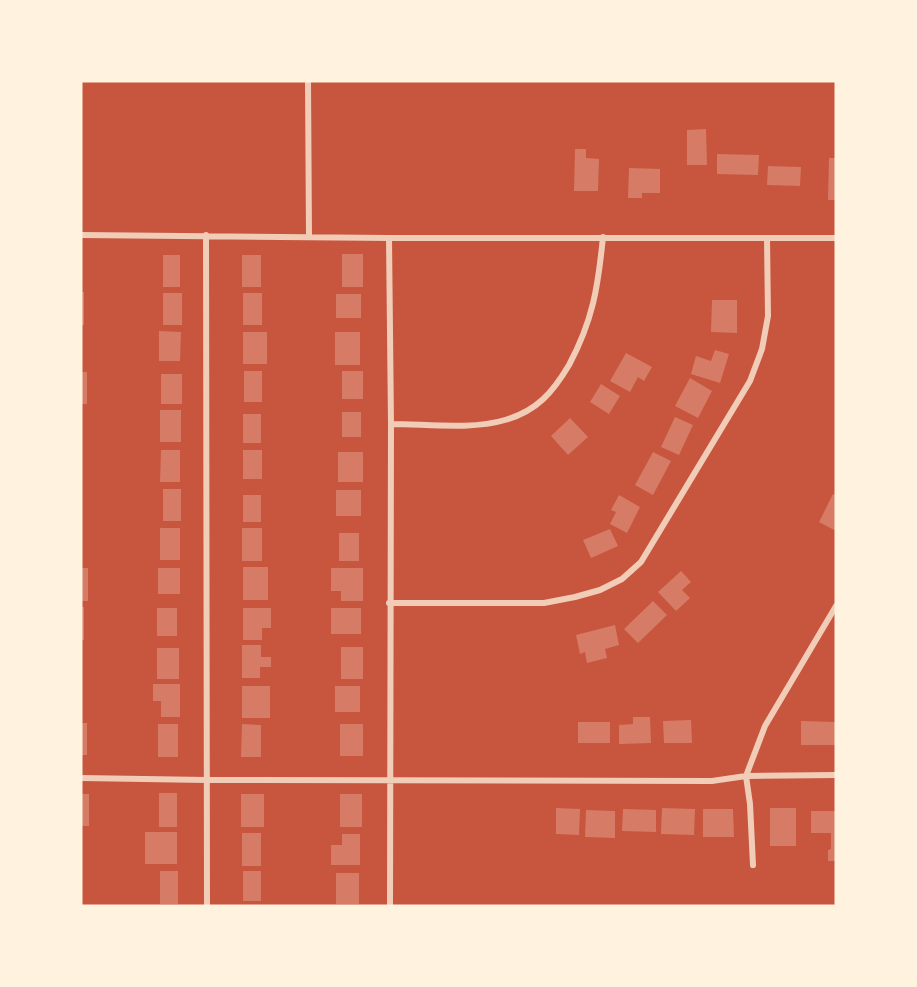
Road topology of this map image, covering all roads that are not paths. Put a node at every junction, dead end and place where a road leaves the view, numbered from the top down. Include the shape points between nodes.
1 (308, 81) edge
2 (81, 235) edge
3 (206, 235) junction
4 (309, 237) junction
5 (603, 237) junction
6 (389, 238) junction
7 (767, 238) junction
8 (836, 238) edge
9 (391, 424) junction
10 (389, 603) junction
11 (836, 606) edge
12 (836, 775) edge
13 (746, 776) junction
14 (81, 778) edge
15 (206, 780) junction
16 (389, 780) junction
17 (753, 865) dead end
18 (207, 906) edge
19 (390, 906) edge

1 - 4 street
2 - 3 street
3 - 4 street
3 - 15 street
4 - 6 street
5 - 6 street
5 - 7 street
5 - 9 street via 592,312 581,343 544,401 503,421
6 - 9 street
7 - 8 street
7 - 10 street via 768,316 762,349 750,381 641,562 622,579 600,590 544,603
9 - 10 street
10 - 16 street
11 - 13 street via 765,726
12 - 13 street
13 - 16 street via 712,781
13 - 17 street
14 - 15 street
15 - 16 street
15 - 18 street
16 - 19 street

